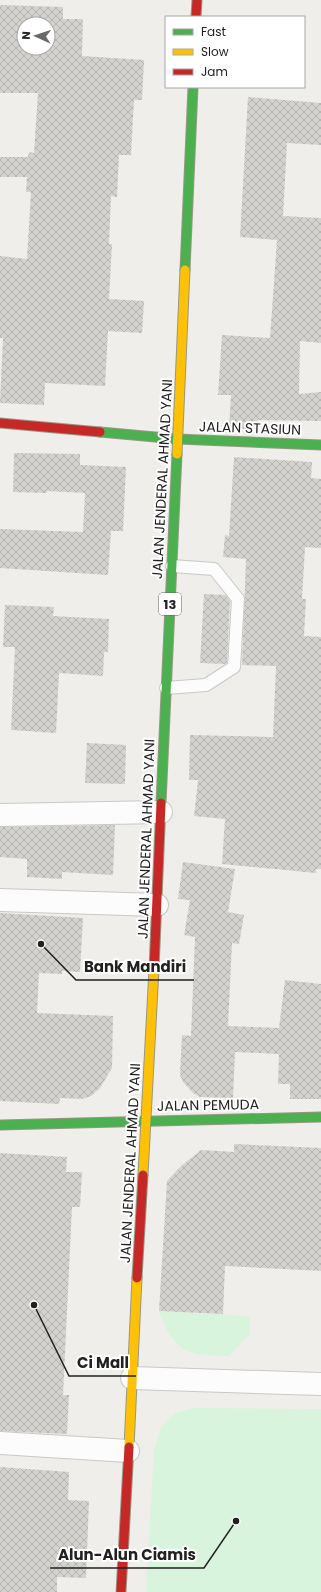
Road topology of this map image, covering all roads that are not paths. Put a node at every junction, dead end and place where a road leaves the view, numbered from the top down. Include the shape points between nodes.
1 (197, 0) edge
2 (196, 16) edge
3 (193, 88) edge
4 (0, 423) edge
5 (177, 439) junction
6 (321, 445) edge
7 (172, 566) junction
8 (166, 688) junction
9 (161, 812) junction
10 (0, 815) edge
11 (0, 900) edge
12 (157, 905) junction
13 (321, 1118) edge
14 (146, 1120) junction
15 (0, 1125) edge
16 (132, 1378) junction
17 (321, 1384) edge
18 (0, 1443) edge
19 (128, 1451) junction
20 (121, 1592) edge

1 - 2 main road
3 - 5 main road, JALAN JENDERAL AHMAD YANI / 13
4 - 5 main road, JALAN STASIUN
5 - 6 main road, JALAN STASIUN
5 - 7 main road, JALAN JENDERAL AHMAD YANI / 13
7 - 8 main road, JALAN JENDERAL AHMAD YANI / 13
7 - 8 lane via 214,569 238,599 234,667 206,685
8 - 9 main road, JALAN JENDERAL AHMAD YANI / 13
9 - 10 street
9 - 12 main road, JALAN JENDERAL AHMAD YANI / 13
11 - 12 street
12 - 14 main road, JALAN JENDERAL AHMAD YANI / 13
13 - 14 main road, JALAN PEMUDA
14 - 15 main road, JALAN PEMUDA
14 - 16 main road, JALAN JENDERAL AHMAD YANI / 13
16 - 17 street
16 - 19 main road, JALAN JENDERAL AHMAD YANI / 13
18 - 19 street
19 - 20 main road, JALAN JENDERAL AHMAD YANI / 13

